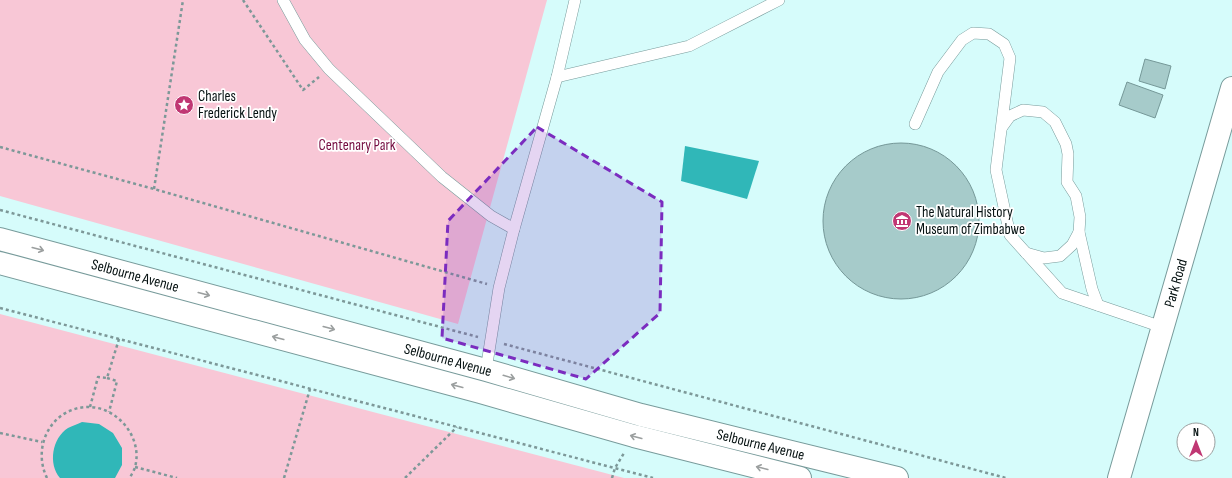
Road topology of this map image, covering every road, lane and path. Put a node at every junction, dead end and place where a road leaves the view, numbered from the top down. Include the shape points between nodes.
1 (183, 0) edge
2 (243, 0) edge
3 (283, 0) edge
4 (575, 0) edge
5 (779, 0) edge
6 (329, 69) junction
7 (557, 77) junction
8 (1232, 88) edge
9 (915, 124) dead end
10 (1002, 127) junction
11 (0, 147) edge
12 (154, 188) junction
13 (514, 229) junction
14 (1079, 232) junction
15 (0, 239) edge
16 (1026, 253) junction
17 (0, 263) edge
18 (499, 288) junction
19 (1098, 305) junction
20 (0, 308) edge
21 (1162, 327) junction
22 (119, 339) junction
23 (486, 370) junction
24 (107, 378) junction
25 (310, 389) junction
26 (90, 407) junction
27 (109, 412) junction
28 (457, 427) junction
29 (0, 433) edge
30 (634, 436) junction
31 (42, 442) junction
32 (135, 467) junction
33 (615, 468) junction
34 (47, 478) edge
35 (130, 478) edge
36 (177, 478) edge
37 (284, 478) edge
38 (405, 478) edge
39 (612, 478) edge
40 (653, 478) edge
41 (800, 478) edge
42 (896, 478) edge
43 (1119, 478) edge

1 - 12 path
2 - 6 path via 304,90
3 - 6 lane via 306,40
4 - 7 lane
5 - 7 lane via 689,46
6 - 13 lane via 442,178 491,216
7 - 13 lane
8 - 21 main road, Park Road
9 - 10 lane via 938,72 962,40 973,33 990,34 1004,44 1010,58
10 - 14 lane via 1010,116 1023,110 1043,112 1055,122 1066,144 1067,182 1076,196 1080,217
10 - 16 lane via 996,170 1010,235
11 - 12 path
12 - 18 path
13 - 18 lane
14 - 16 lane via 1072,245 1060,256 1044,258
14 - 19 lane
15 -> 23 main road, Selbourne Avenue
16 - 19 lane via 1062,293
30 -> 17 main road, Selbourne Avenue
18 - 23 lane
19 - 21 lane
20 - 22 path
21 - 43 main road, Park Road
22 - 24 path
22 - 25 path
23 -> 42 main road, Selbourne Avenue via 641,415
24 - 26 path via 98,377
24 - 27 path via 117,381
25 - 28 path
25 - 37 path
26 - 27 path
26 - 31 path via 74,410 60,417 49,428
27 - 32 path via 122,421 132,435 136,450
28 - 33 path
28 - 38 path
29 - 31 path
30 - 33 path
41 -> 30 main road, Selbourne Avenue
31 - 34 path via 41,460
32 - 35 path
32 - 36 path
33 - 39 path
33 - 40 path

